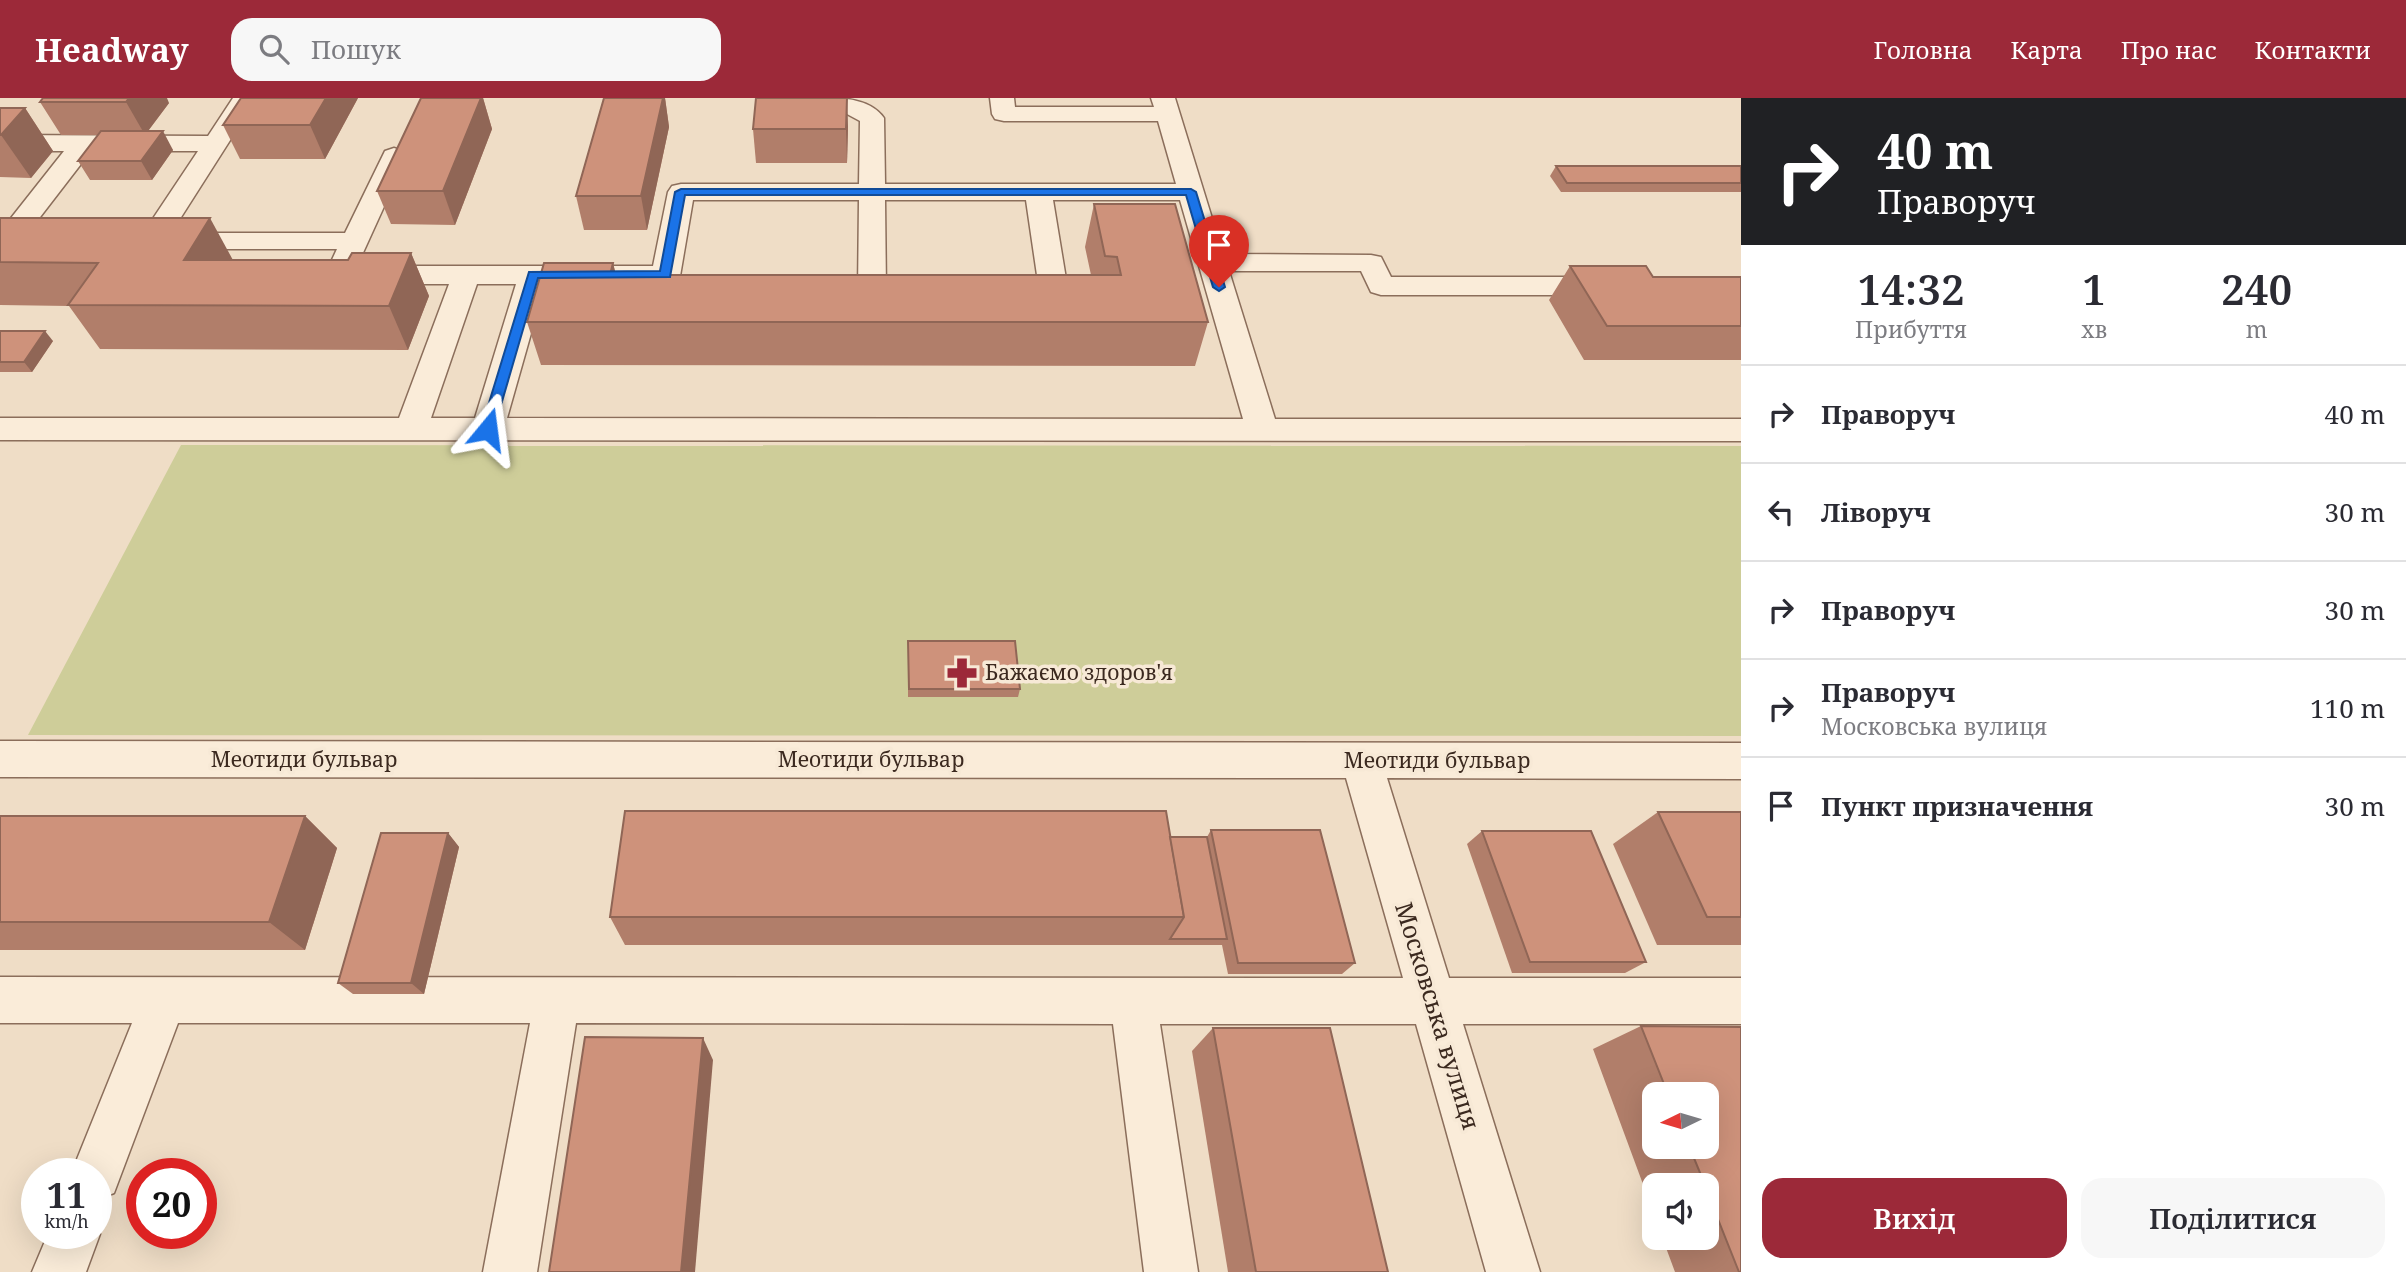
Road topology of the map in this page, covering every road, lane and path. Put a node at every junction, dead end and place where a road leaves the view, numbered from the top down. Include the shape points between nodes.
1 (245, 98) edge
2 (842, 98) edge
3 (1002, 98) edge
4 (1165, 106) edge
5 (0, 143) edge
6 (83, 144) junction
7 (215, 144) junction
8 (394, 156) edge
9 (872, 192) junction
10 (1038, 192) junction
11 (1191, 192) junction
12 (47, 240) edge
13 (355, 241) junction
14 (1212, 262) junction
15 (466, 275) junction
16 (533, 275) junction
17 (666, 275) junction
18 (1644, 286) edge
19 (718, 291) edge
20 (989, 291) edge
21 (871, 292) edge
22 (0, 429) edge
23 (411, 429) junction
24 (488, 429) junction
25 (1262, 430) junction
26 (1741, 430) edge
27 (0, 760) edge
28 (1361, 761) junction
29 (1741, 761) edge
30 (0, 1000) edge
31 (164, 1000) junction
32 (557, 1000) junction
33 (1132, 1000) junction
34 (1433, 1001) junction
35 (1737, 1010) edge
36 (103, 1158) edge
37 (68, 1249) edge
38 (59, 1272) edge
39 (510, 1272) edge
40 (1171, 1272) edge
41 (1513, 1272) edge

1 - 7 street
2 - 9 street via 872,118
3 - 4 street via 1004,114
4 - 11 street
5 - 6 street
6 - 7 street
6 - 12 street via 7,240
7 - 13 street via 139,241
8 - 13 street
9 - 10 street
9 - 17 street via 681,192
9 - 21 street
10 - 11 street
10 - 20 street via 1054,291
11 - 14 street
13 - 15 street via 339,275
14 - 18 street via 1371,263 1381,286
14 - 25 street
15 - 16 street
15 - 23 street
16 - 17 street
16 - 24 street
17 - 19 street via 663,291
22 - 23 street
23 - 24 street
24 - 25 street
25 - 26 street
27 - 28 street, Меотиди бульвар
28 - 29 street, Меотиди бульвар
28 - 34 street, Московська вулиця
30 - 31 street
31 - 32 street
31 - 36 street
32 - 33 street
32 - 39 street
33 - 34 street
33 - 40 street
34 - 35 street
34 - 41 street, Московська вулиця
37 - 38 street

